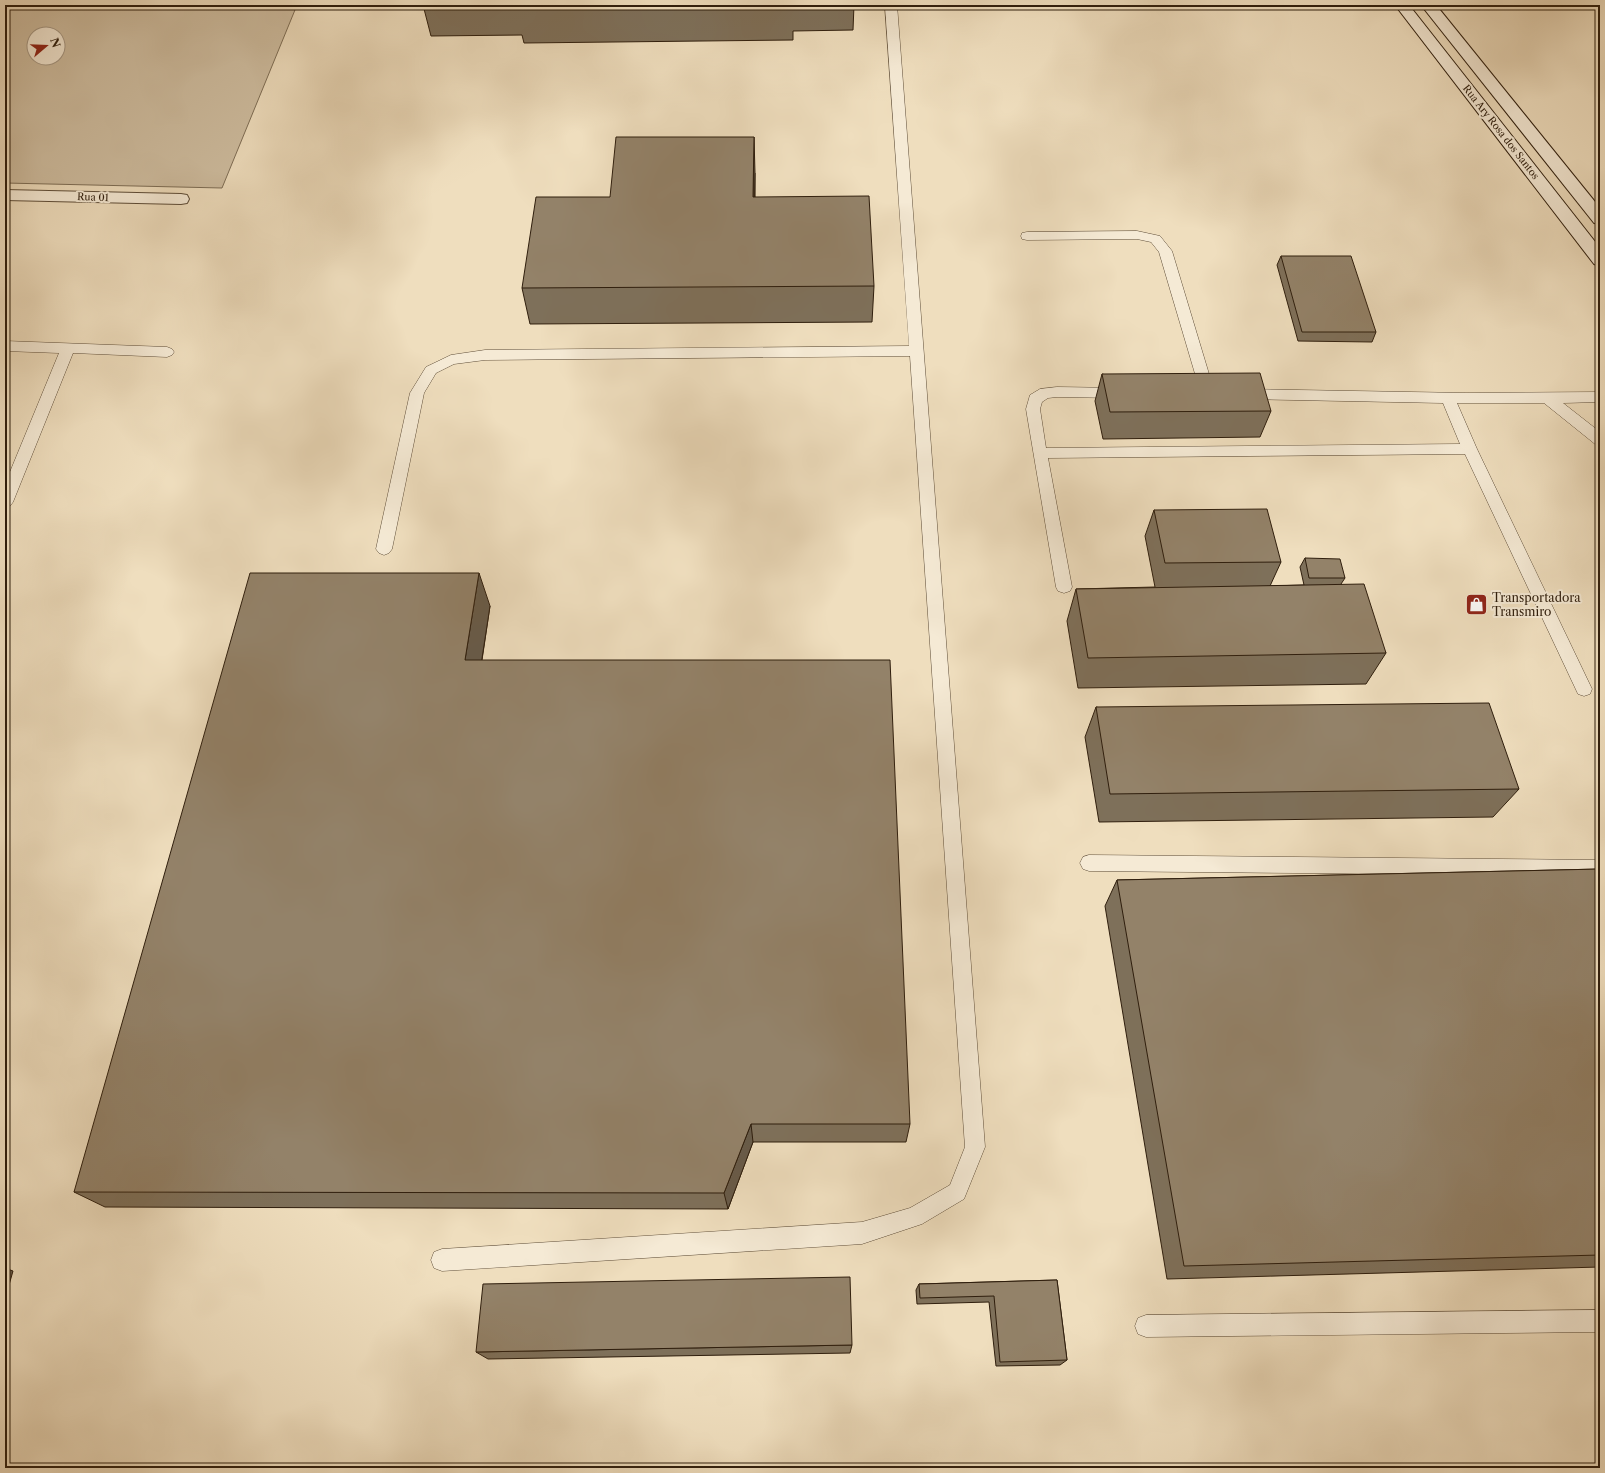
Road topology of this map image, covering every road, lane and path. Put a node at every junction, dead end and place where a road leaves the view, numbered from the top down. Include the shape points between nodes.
1 (891, 5) edge
2 (1402, 5) edge
3 (1428, 5) edge
4 (5, 195) edge
5 (181, 200) dead end
6 (1600, 220) edge
7 (1027, 236) dead end
8 (1600, 260) edge
9 (5, 346) edge
10 (68, 348) junction
11 (917, 351) junction
12 (167, 352) dead end
13 (1137, 393) edge
14 (1192, 394) edge
15 (1208, 394) junction
16 (1600, 397) edge
17 (1448, 398) junction
18 (1547, 398) junction
19 (1600, 440) edge
20 (1470, 449) junction
21 (1040, 453) junction
22 (5, 502) edge
23 (384, 550) dead end
24 (1064, 587) dead end
25 (1584, 688) dead end
26 (1089, 863) dead end
27 (1600, 868) edge
28 (442, 1260) dead end
29 (1600, 1321) edge
30 (1146, 1326) dead end

1 - 11 lane
2 - 8 main road, Rua Ary Rosa dos Santos
3 - 6 main road, Rua Ary Rosa dos Santos
4 - 5 main road, Rua 01
7 - 15 lane via 1137,235 1155,239 1165,251
9 - 10 lane
10 - 12 lane
10 - 22 lane
11 - 23 lane via 485,355 451,360 431,370 417,393
11 - 28 lane via 975,1147 957,1192 915,1217 862,1233
13 - 21 lane via 1058,392 1045,393 1035,399
14 - 15 lane
15 - 17 lane
16 - 18 lane
17 - 18 lane
17 - 20 lane
18 - 19 lane
20 - 21 lane
20 - 25 lane
21 - 24 lane
26 - 27 lane
29 - 30 lane

